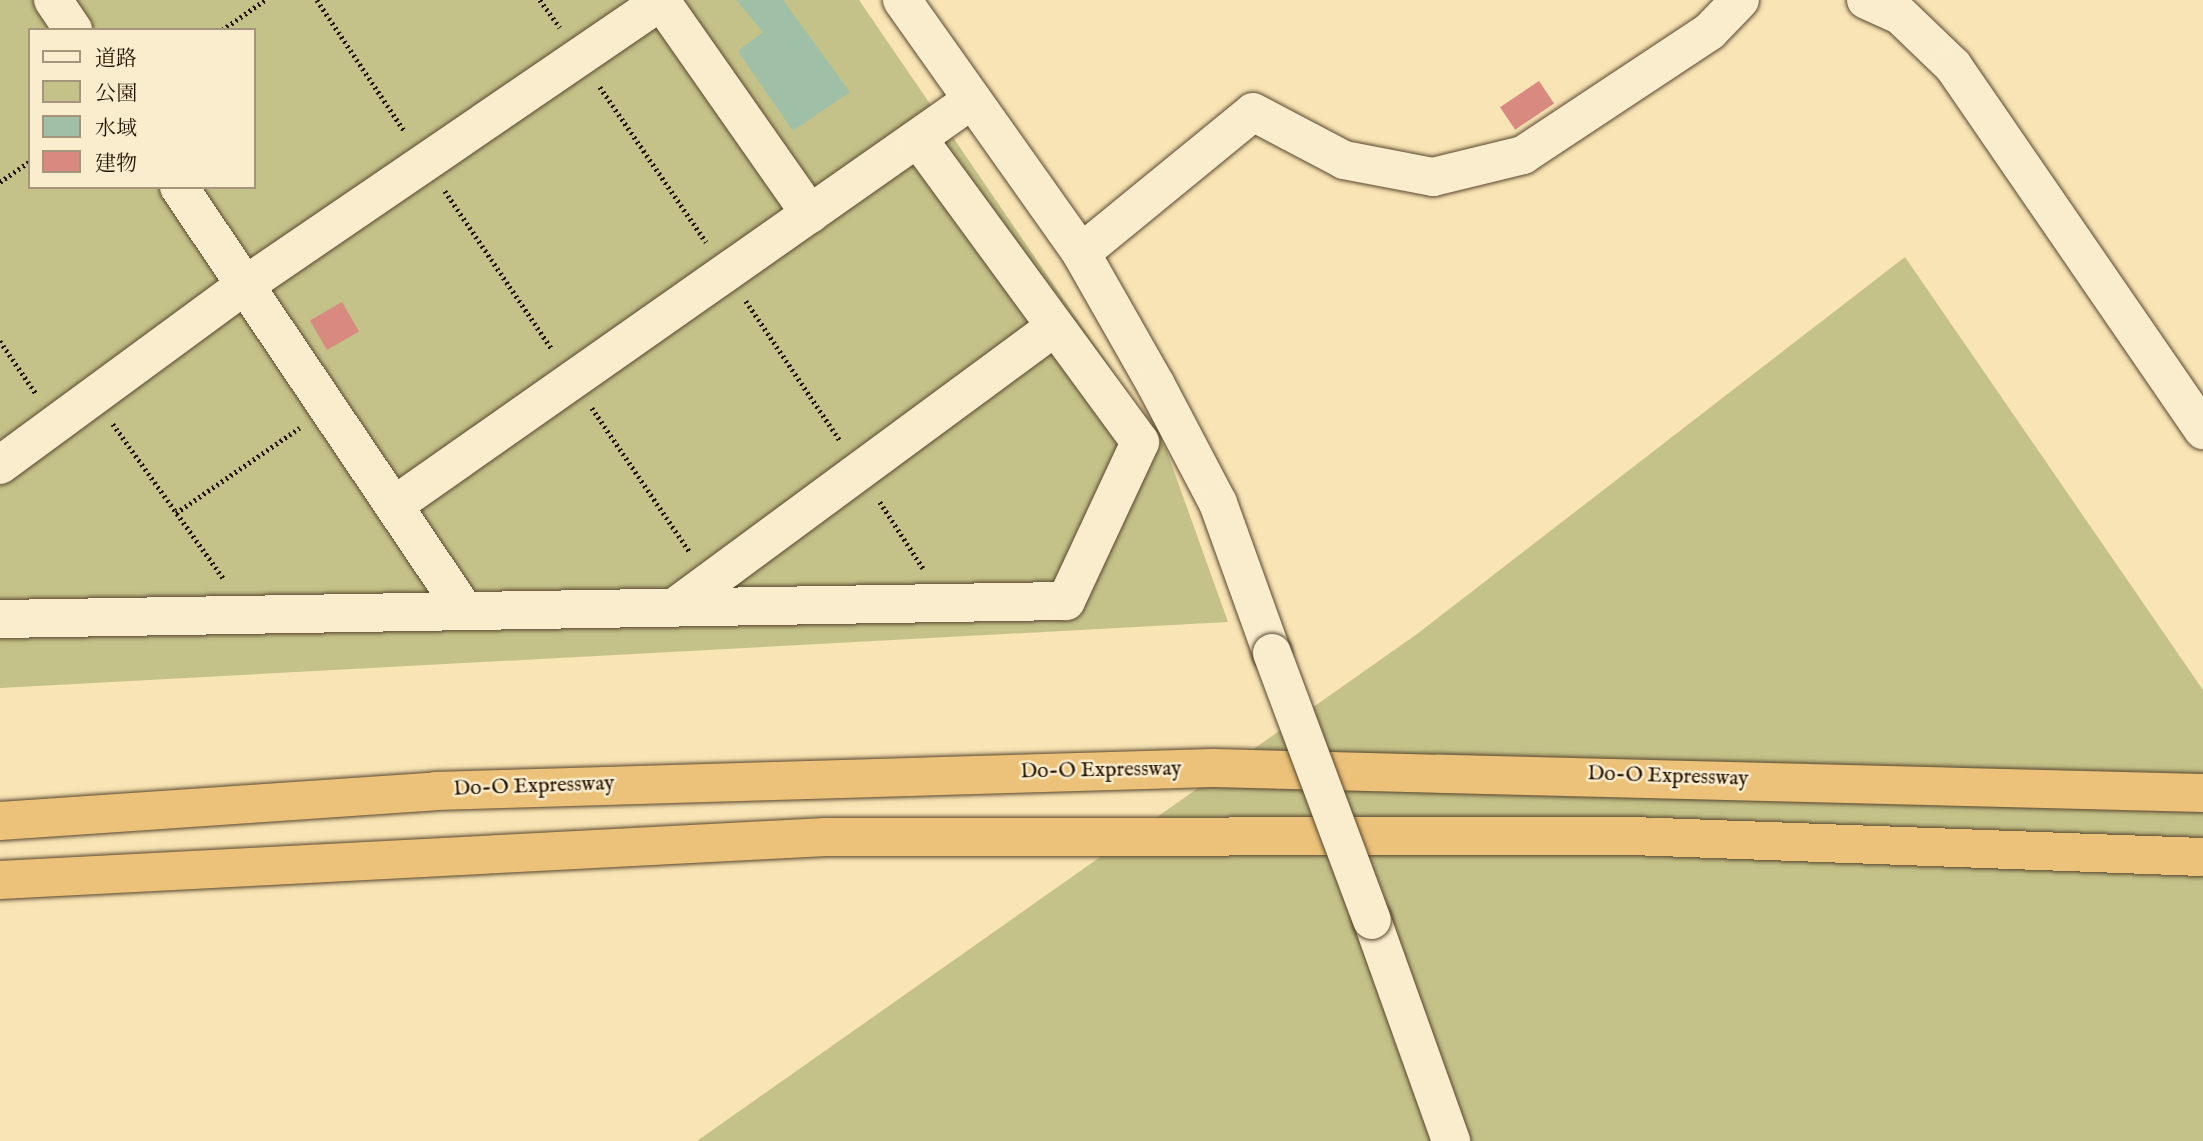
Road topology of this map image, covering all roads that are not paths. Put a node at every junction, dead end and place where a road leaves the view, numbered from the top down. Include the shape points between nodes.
1 (53, 0) edge
2 (902, 0) edge
3 (1740, 0) edge
4 (1866, 0) edge
5 (662, 1) edge
6 (73, 28) edge
7 (972, 100) junction
8 (918, 139) junction
9 (180, 189) edge
10 (810, 214) junction
11 (1081, 253) junction
12 (244, 286) junction
13 (1055, 327) junction
14 (2203, 430) edge
15 (0, 465) edge
16 (396, 504) junction
17 (679, 604) junction
18 (464, 610) junction
19 (0, 619) edge
20 (2203, 793) edge
21 (0, 821) edge
22 (2203, 858) edge
23 (0, 880) edge
24 (1451, 1141) edge

1 - 6 street
2 - 7 street
3 - 11 street via 1710,31 1523,155 1433,177 1344,160 1253,112
4 - 14 street via 1900,15 1953,66
5 - 10 street
5 - 12 street
7 - 8 street
7 - 11 street
8 - 10 street
8 - 13 street
9 - 12 street
10 - 16 street
11 - 24 street, bridge via 1218,503
12 - 15 street
12 - 16 street
13 - 17 street
13 - 17 street via 1140,442 1066,601
16 - 18 street
17 - 18 street
18 - 19 street
20 - 21 highway, Do-O Expressway via 1213,768 435,791
22 - 23 highway via 1632,836 826,837

